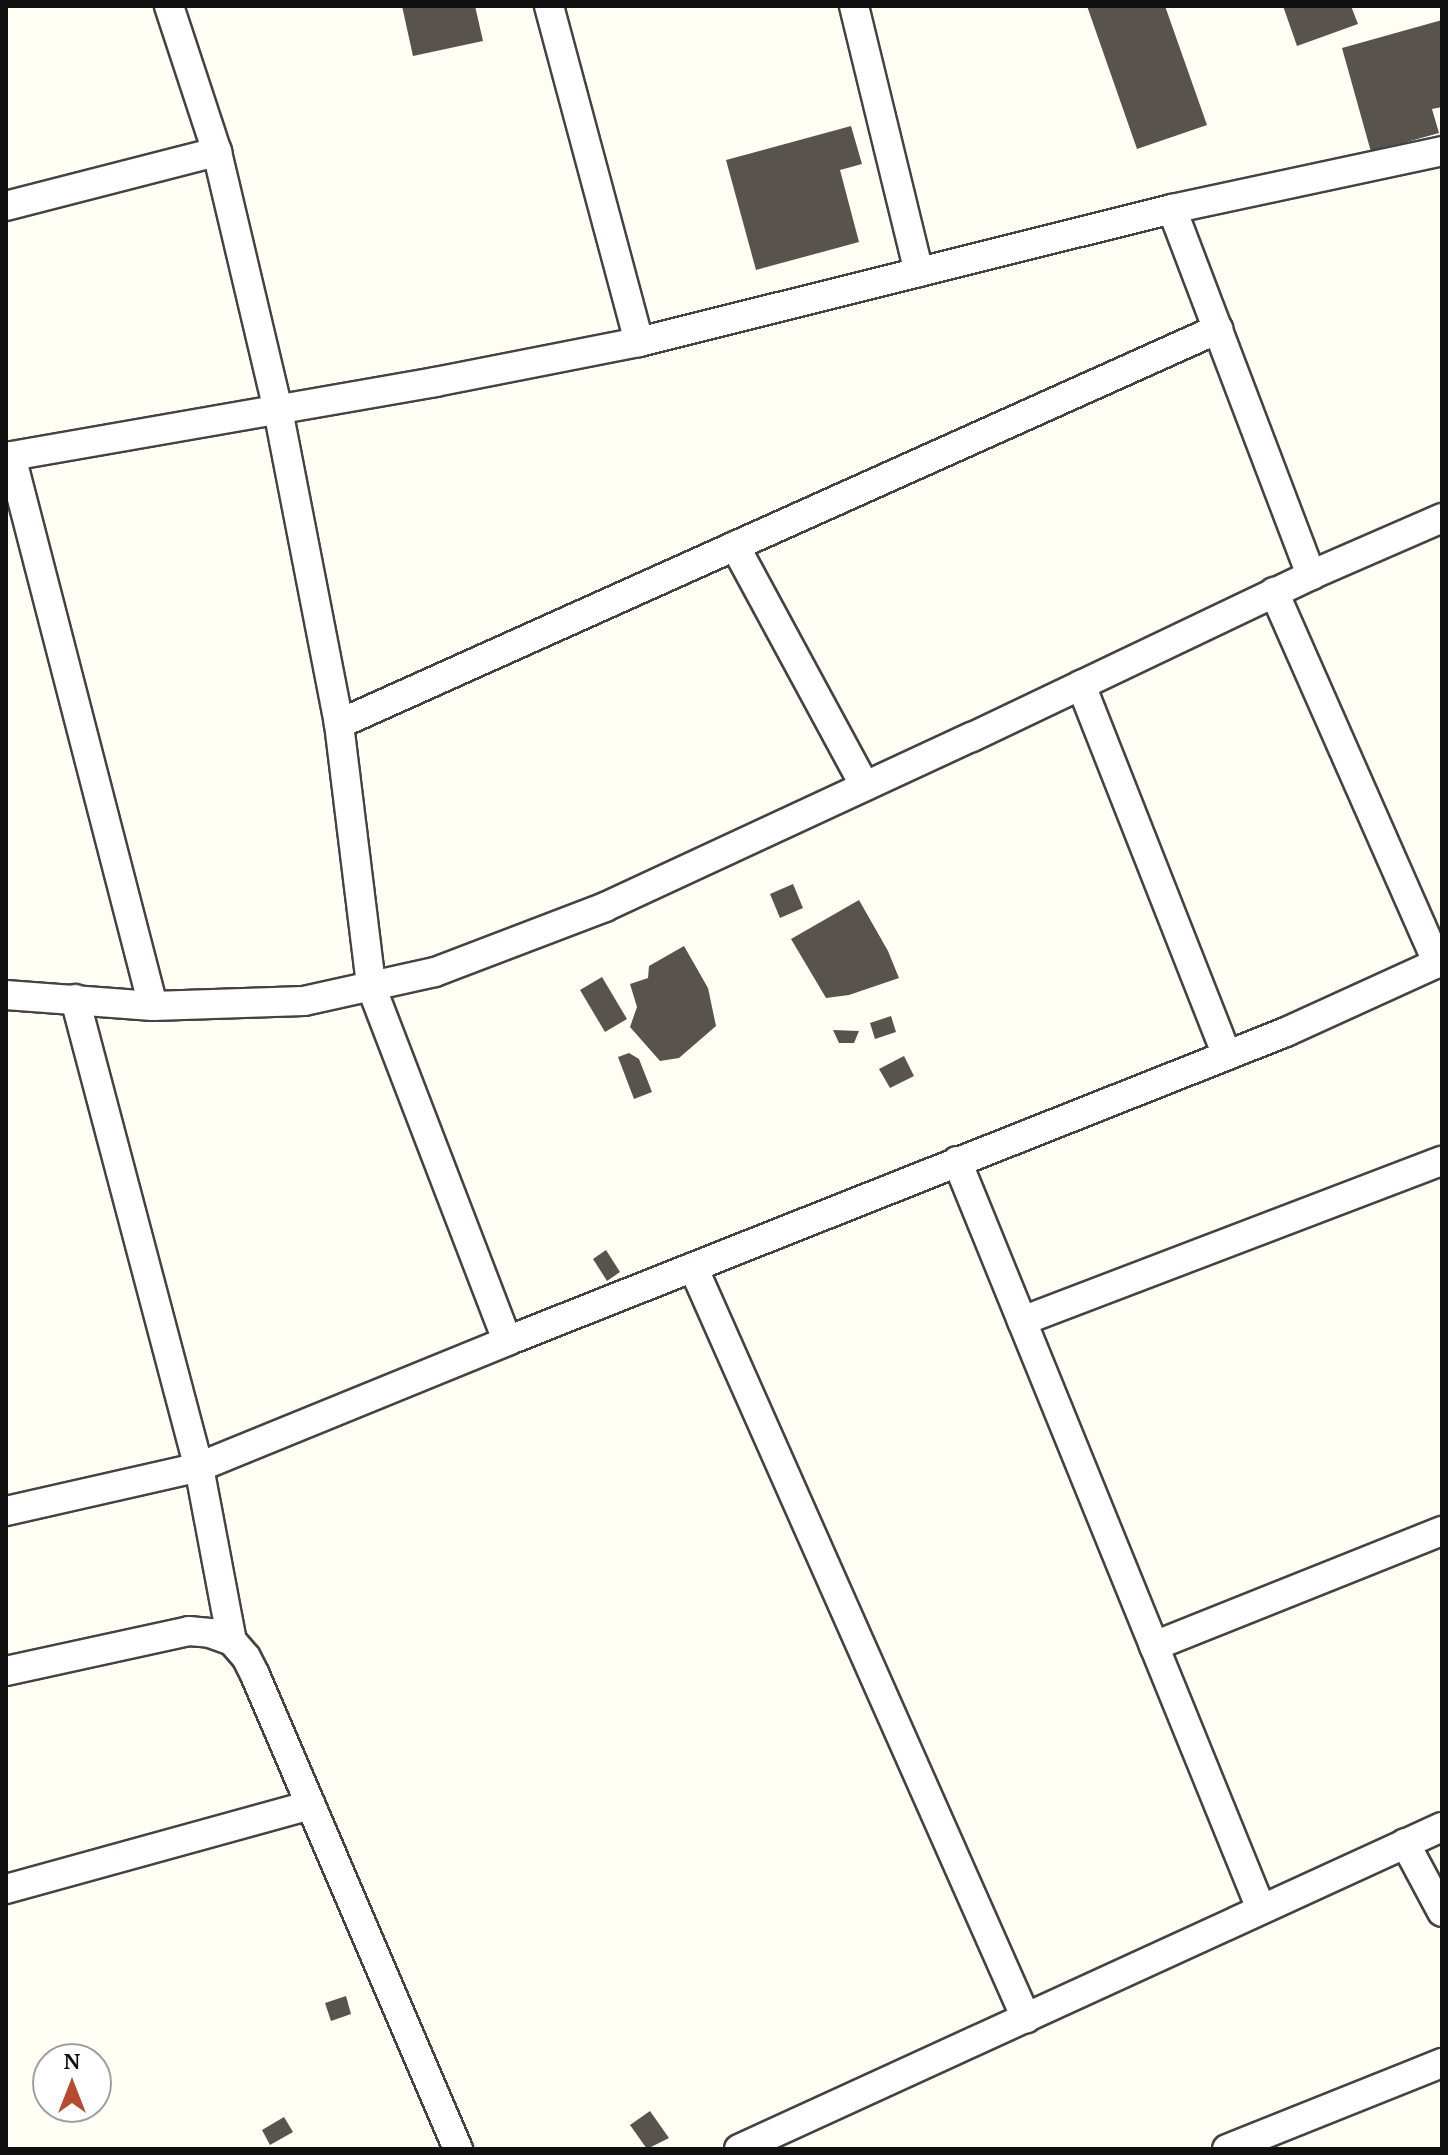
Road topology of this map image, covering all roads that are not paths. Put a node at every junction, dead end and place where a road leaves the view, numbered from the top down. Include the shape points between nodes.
1 (169, 6) edge
2 (549, 6) edge
3 (854, 6) edge
4 (1442, 151) edge
5 (217, 152) junction
6 (6, 206) edge
7 (1172, 209) junction
8 (919, 272) junction
9 (1218, 329) junction
10 (639, 342) junction
11 (278, 410) junction
12 (8, 457) edge
13 (1442, 518) edge
14 (735, 546) junction
15 (1311, 575) junction
16 (1274, 592) junction
17 (1081, 685) junction
18 (339, 724) junction
19 (865, 786) junction
20 (1440, 962) edge
21 (371, 986) junction
22 (6, 995) edge
23 (75, 999) junction
24 (153, 1006) junction
25 (1227, 1055) junction
26 (957, 1161) junction
27 (1442, 1161) edge
28 (693, 1267) junction
29 (1022, 1321) junction
30 (507, 1341) junction
31 (199, 1467) junction
32 (6, 1511) edge
33 (1442, 1531) edge
34 (232, 1641) junction
35 (1154, 1646) junction
36 (6, 1671) edge
37 (311, 1805) junction
38 (1442, 1827) edge
39 (1405, 1843) junction
40 (6, 1889) edge
41 (1261, 1909) junction
42 (1442, 1912) edge
43 (1026, 2018) junction
44 (1442, 2063) edge
45 (458, 2149) edge
46 (739, 2149) edge
47 (1227, 2149) edge

1 - 5 street
2 - 10 street
3 - 8 street
4 - 7 street
5 - 6 street
5 - 11 street
7 - 8 street
7 - 9 street
8 - 10 street
9 - 14 street
9 - 15 street
10 - 11 street
11 - 12 street
11 - 18 street
12 - 24 street
13 - 15 street
14 - 18 street
14 - 19 street
15 - 16 street
16 - 17 street
16 - 20 street
17 - 19 street
17 - 25 street
18 - 21 street
19 - 21 street via 605,907 435,972
20 - 25 street
21 - 24 street via 304,1001
21 - 30 street
22 - 23 street
23 - 24 street
23 - 31 street
25 - 26 street
26 - 28 street
26 - 29 street
27 - 29 street
28 - 30 street
28 - 43 street
29 - 35 street
30 - 31 street
31 - 32 street
31 - 34 street
33 - 35 street
34 - 36 street via 189,1631
34 - 37 street via 246,1657
35 - 41 street
37 - 40 street
37 - 45 street
38 - 39 street
39 - 41 street
39 - 42 street
41 - 43 street
43 - 46 street
44 - 47 street

